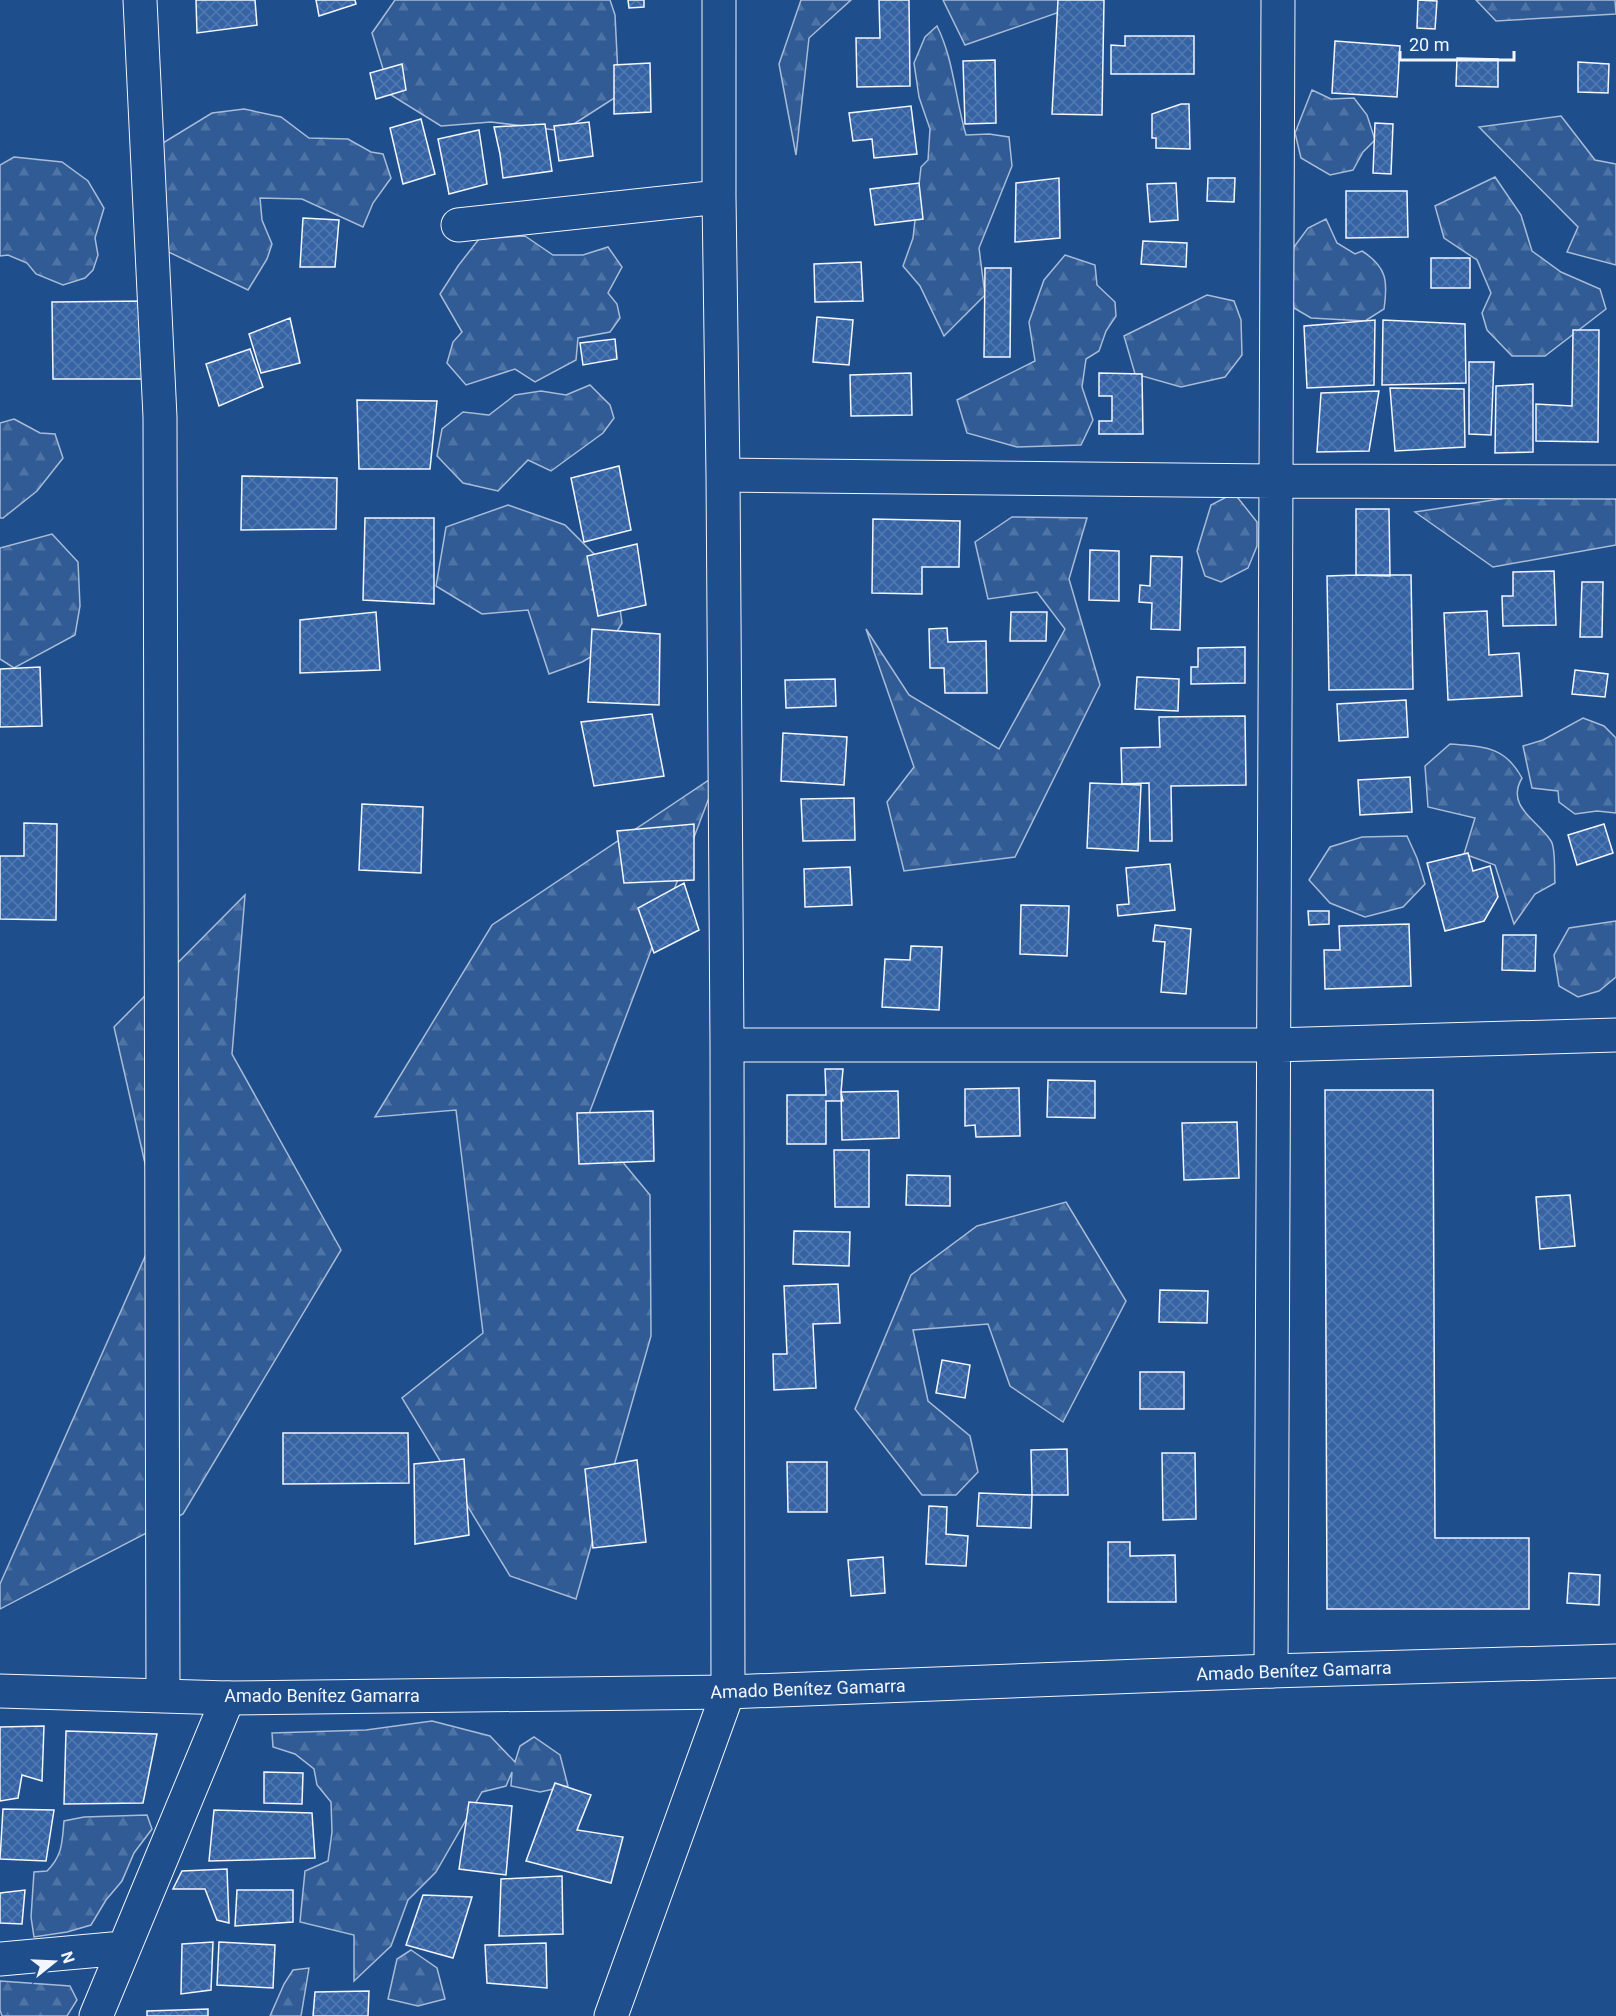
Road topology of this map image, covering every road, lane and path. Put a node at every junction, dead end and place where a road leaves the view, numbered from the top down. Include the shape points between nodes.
1 (140, 0) edge
2 (719, 0) edge
3 (1278, 0) edge
4 (719, 197) junction
5 (458, 225) dead end
6 (723, 475) junction
7 (1276, 481) junction
8 (1616, 482) edge
9 (1616, 1035) edge
10 (727, 1045) junction
11 (1273, 1045) junction
12 (1616, 1661) edge
13 (1271, 1671) junction
14 (0, 1691) edge
15 (728, 1692) junction
16 (163, 1695) junction
17 (228, 1698) junction
18 (123, 1948) junction
19 (0, 1959) edge
20 (96, 2016) edge
21 (611, 2016) edge

1 - 16 street via 160,417
2 - 4 street
3 - 7 street
4 - 5 street
4 - 6 street
6 - 7 street
6 - 10 street
7 - 8 street
7 - 11 street
9 - 11 street
10 - 11 street
10 - 15 street
11 - 13 street
12 - 13 street, Amado Benítez Gamarra
13 - 15 street, Amado Benítez Gamarra
14 - 16 street, Amado Benítez Gamarra
15 - 17 street, Amado Benítez Gamarra
15 - 21 street
16 - 17 street, Amado Benítez Gamarra
17 - 18 street
18 - 19 street
18 - 20 street

